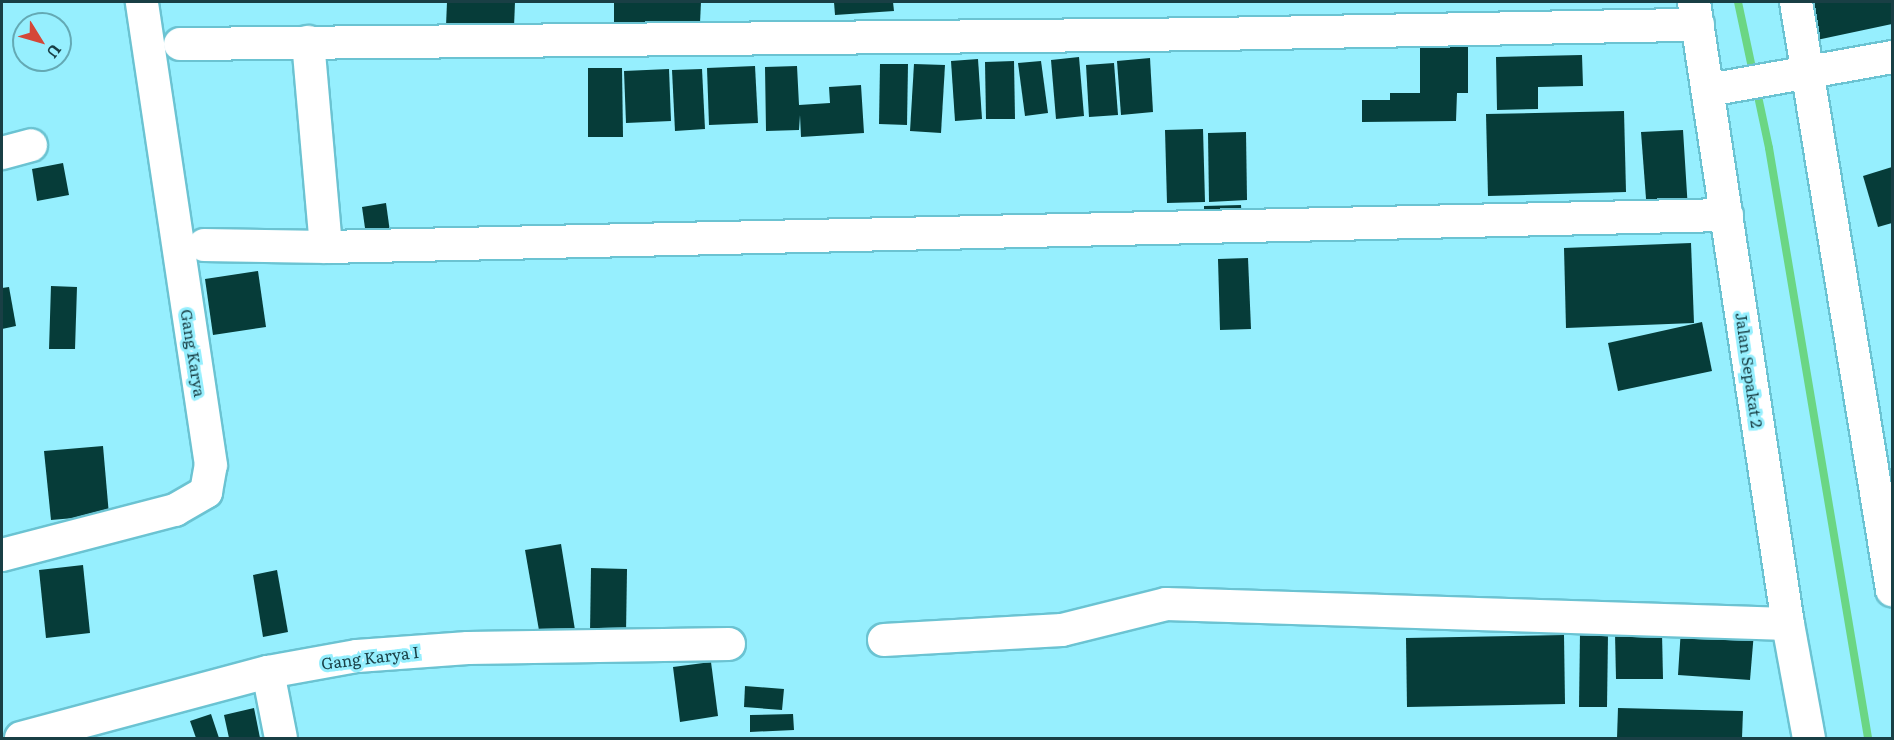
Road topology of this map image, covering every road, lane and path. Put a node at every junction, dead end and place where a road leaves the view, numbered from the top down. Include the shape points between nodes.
1 (142, 2) edge
2 (1796, 2) edge
3 (1696, 13) edge
4 (308, 42) junction
5 (180, 44) dead end
6 (1893, 57) edge
7 (1810, 71) junction
8 (1709, 90) junction
9 (1727, 215) junction
10 (204, 245) dead end
11 (326, 247) junction
12 (1882, 450) edge
13 (2, 555) edge
14 (1893, 590) edge
15 (1788, 624) junction
16 (884, 640) dead end
17 (729, 644) dead end
18 (268, 672) junction
19 (21, 738) edge
20 (281, 738) edge
21 (1809, 738) edge

1 - 13 street, Gang Karya via 211,465 206,492 175,510
2 - 7 street
3 - 4 street via 1225,34
3 - 8 street, Jalan Sepakat 2
4 - 5 street
4 - 11 street
6 - 7 street
7 - 8 street
7 - 12 street
8 - 9 street, Jalan Sepakat 2
9 - 11 street
9 - 15 street, Jalan Sepakat 2
10 - 11 street
12 - 14 street
15 - 16 street via 1166,604 1062,630
15 - 21 street, Jalan Sepakat 2
17 - 18 street, Gang Karya I via 406,650
18 - 19 street, Gang Karya I
18 - 20 street

